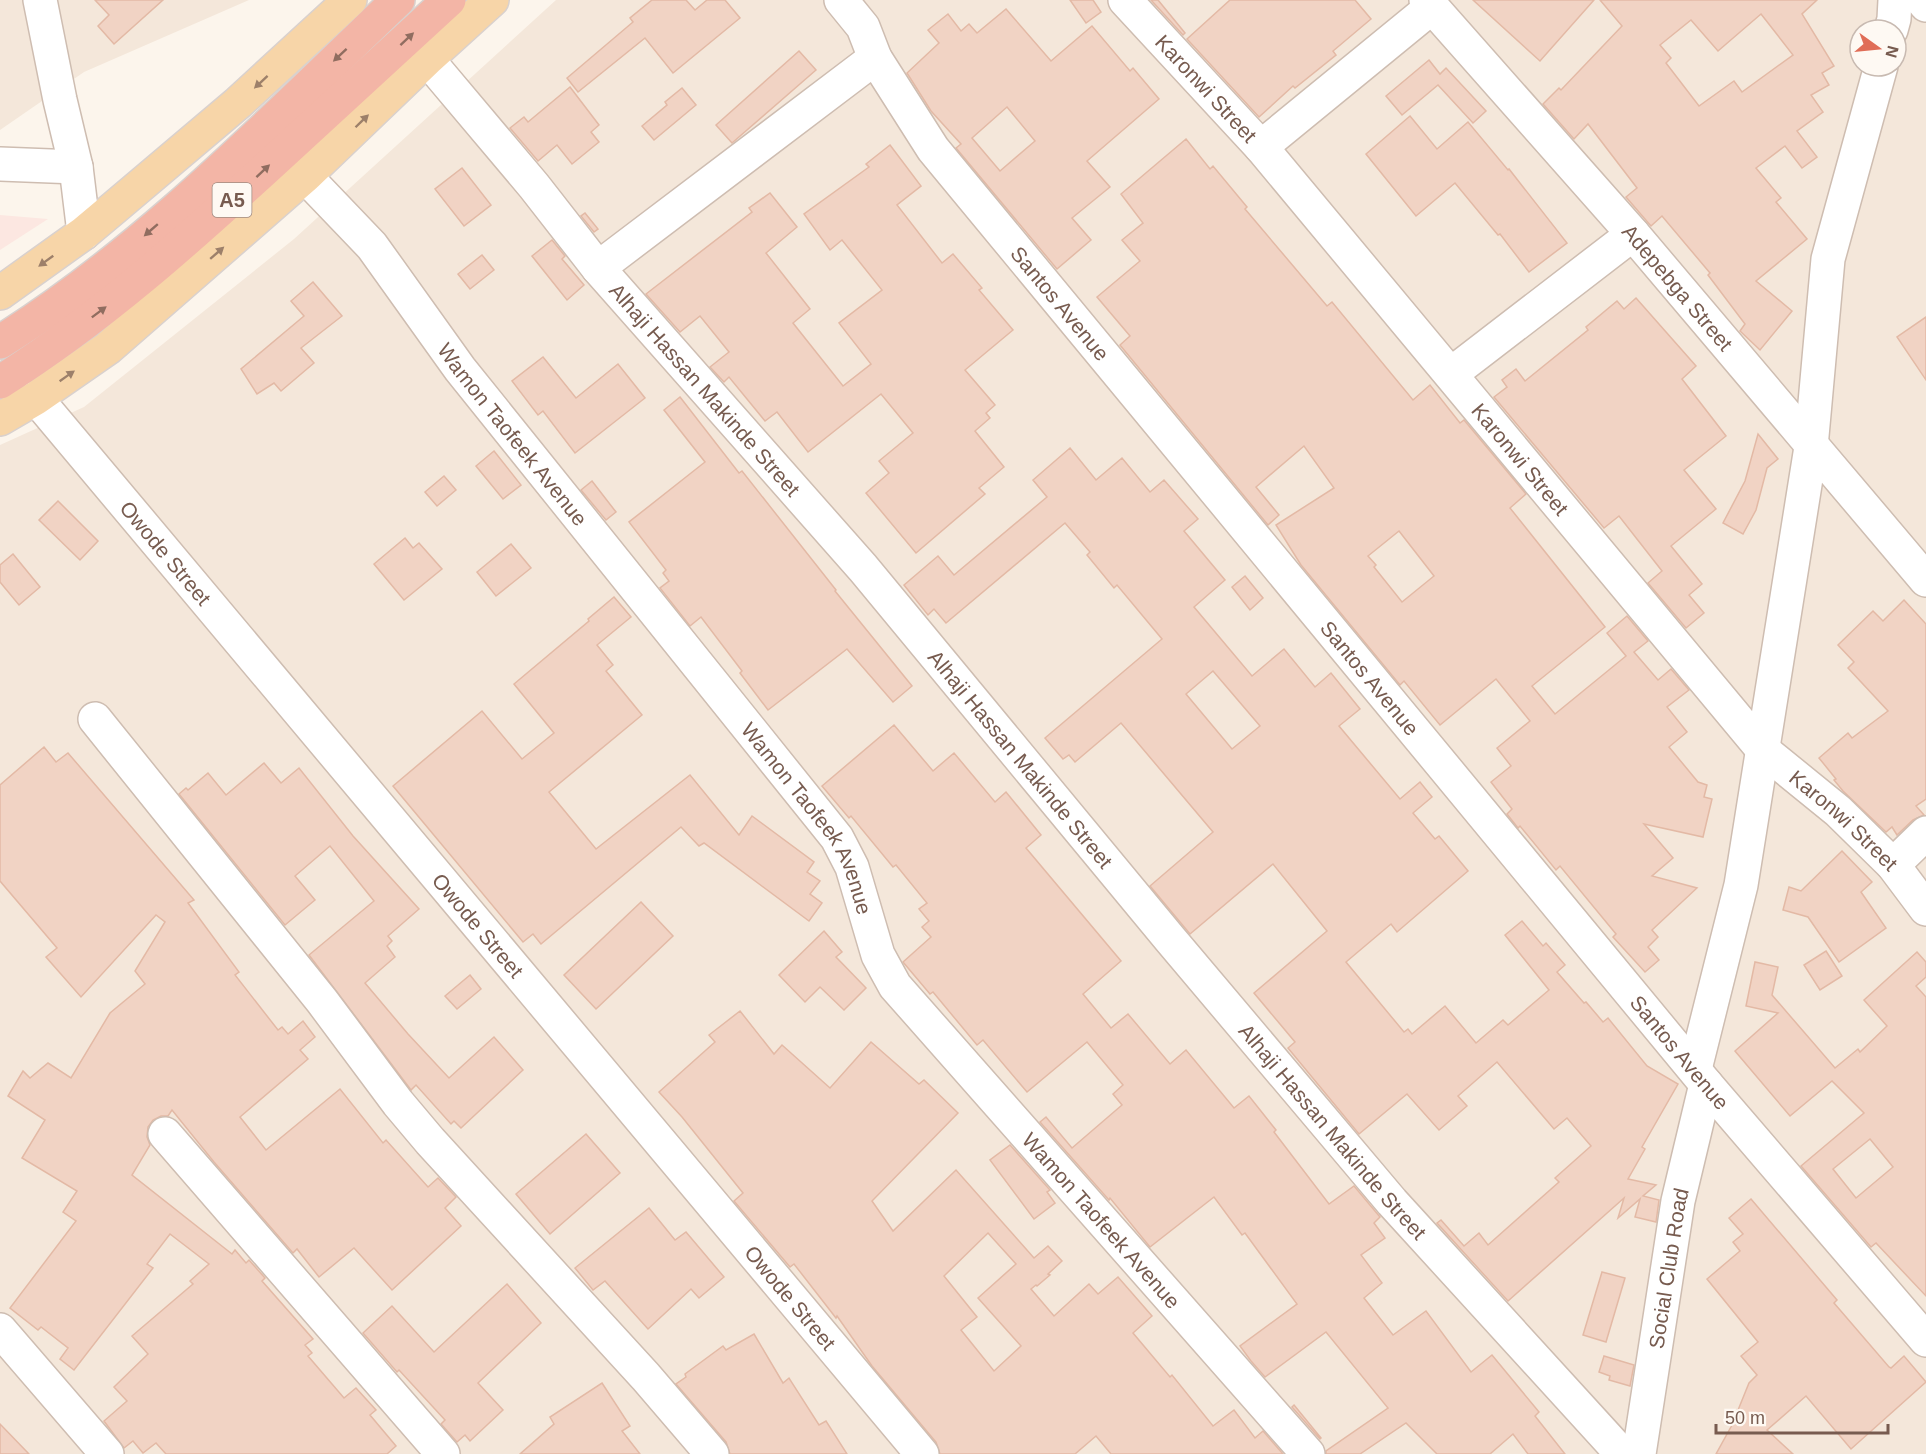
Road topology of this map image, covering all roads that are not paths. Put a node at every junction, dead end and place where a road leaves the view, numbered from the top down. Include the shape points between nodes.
1 (40, 0) edge
2 (350, 0) edge
3 (398, 0) edge
4 (449, 0) edge
5 (492, 0) edge
6 (841, 0) edge
7 (1125, 0) edge
8 (1895, 0) edge
9 (1922, 0) edge
10 (1429, 4) edge
11 (1926, 5) edge
12 (1894, 18) edge
13 (875, 58) junction
14 (427, 59) junction
15 (1878, 78) edge
16 (1261, 147) junction
17 (0, 164) edge
18 (76, 167) junction
19 (305, 176) junction
20 (84, 233) junction
21 (1633, 234) junction
22 (598, 268) junction
23 (0, 293) edge
24 (0, 342) edge
25 (1451, 374) junction
26 (0, 382) edge
27 (36, 398) junction
28 (0, 419) edge
29 (0, 441) edge
30 (1811, 447) junction
31 (1926, 580) edge
32 (95, 719) dead end
33 (1763, 750) junction
34 (1926, 833) edge
35 (1893, 865) junction
36 (1926, 909) edge
37 (1701, 1077) junction
38 (165, 1134) dead end
39 (0, 1330) edge
40 (1926, 1340) edge
41 (107, 1454) edge
42 (443, 1454) edge
43 (712, 1454) edge
44 (922, 1454) edge
45 (1308, 1454) edge
46 (1622, 1454) edge
47 (1639, 1454) edge

1 - 18 street
2 -> 20 main road via 238,103
3 -> 24 highway, A5 via 120,257
26 -> 4 highway, A5 via 47,352 136,284
5 - 14 main road
6 - 13 street, Santos Avenue via 863,27
7 - 16 street, Karonwi Street
8 - 12 street
9 - 11 street
10 - 16 street
10 - 21 street, Adepebga Street
13 - 22 street
13 - 37 street, Santos Avenue via 933,149
19 -> 14 main road
14 - 22 street, Alhaji Hassan Makinde Street
15 - 30 street, Social Club Road via 1828,259
16 - 25 street, Karonwi Street
17 - 18 street
18 - 20 street
27 -> 19 main road via 108,348
19 - 45 street, Wamon Taofeek Avenue via 372,246 460,369 837,838 852,867 878,955 896,986
20 -> 23 main road
21 - 25 street
21 - 30 street, Adepebga Street
22 - 46 street, Alhaji Hassan Makinde Street via 863,568 1392,1202
25 - 33 street, Karonwi Street
27 - 28 main road
27 - 29 main road
27 - 44 street, Owode Street
30 - 31 street, Adepebga Street
30 - 33 street, Social Club Road
32 - 43 street via 322,1001 398,1103
33 - 35 street, Karonwi Street via 1838,811
33 - 37 street, Social Club Road via 1741,885
34 - 35 street
35 - 36 street, Karonwi Street
37 - 40 street, Santos Avenue
37 - 47 street, Social Club Road
38 - 42 street
39 - 41 street

